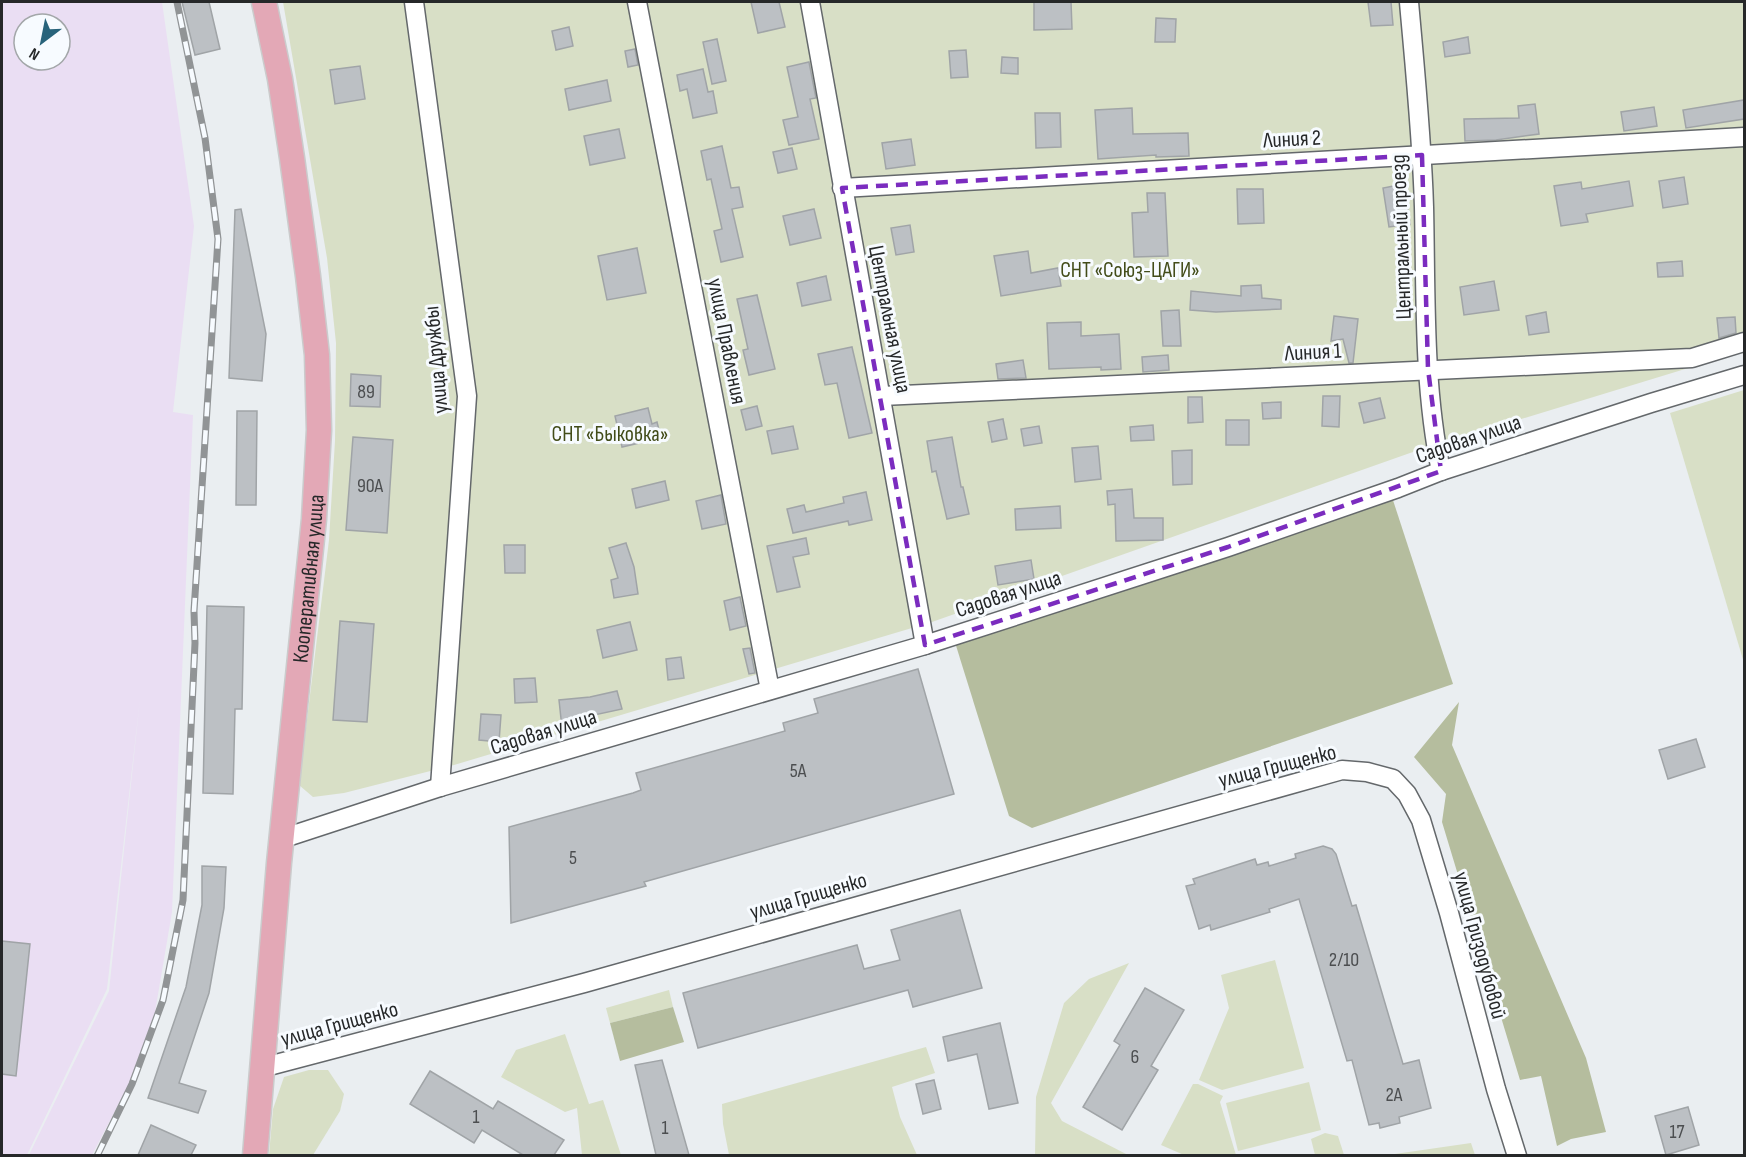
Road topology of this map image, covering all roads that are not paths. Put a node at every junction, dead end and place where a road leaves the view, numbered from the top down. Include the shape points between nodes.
1 (264, 2) edge
2 (414, 2) edge
3 (637, 2) edge
4 (810, 2) edge
5 (1409, 2) edge
6 (1744, 137) edge
7 (1422, 155) junction
8 (842, 188) junction
9 (1744, 342) edge
10 (1428, 369) junction
11 (1744, 375) edge
12 (882, 396) junction
13 (1441, 471) junction
14 (925, 645) junction
15 (770, 690) junction
16 (1367, 772) joint
17 (440, 787) junction
18 (281, 839) junction
19 (261, 1068) junction
20 (255, 1155) edge
21 (1516, 1155) edge

1 - 18 main road, Кооперативная улица via 289,135 308,276 317,355 319,430 314,519
2 - 17 street, улица Дружбы via 467,396
3 - 15 street, улица Правления
4 - 8 street, Центральная улица
5 - 7 street, Центральный проезд
6 - 7 street, Линия 2
7 - 8 street, Линия 2
7 - 10 street, Центральный проезд
8 - 12 street, Центральная улица
9 - 10 street, Линия 1 via 1692,358
10 - 12 street, Линия 1
10 - 13 street, Центральный проезд
11 - 13 street, Садовая улица
12 - 14 street, Центральная улица
13 - 14 street, Садовая улица via 1228,547
14 - 15 street, Садовая улица
15 - 17 street, Садовая улица
16 - 19 street, улица Грищенко via 1342,770 577,984
16 - 21 street, улица Гризодубовой via 1393,779 1407,794 1421,820
17 - 18 street, Садовая улица
18 - 19 main road, Кооперативная улица
19 - 20 main road, Кооперативная улица

